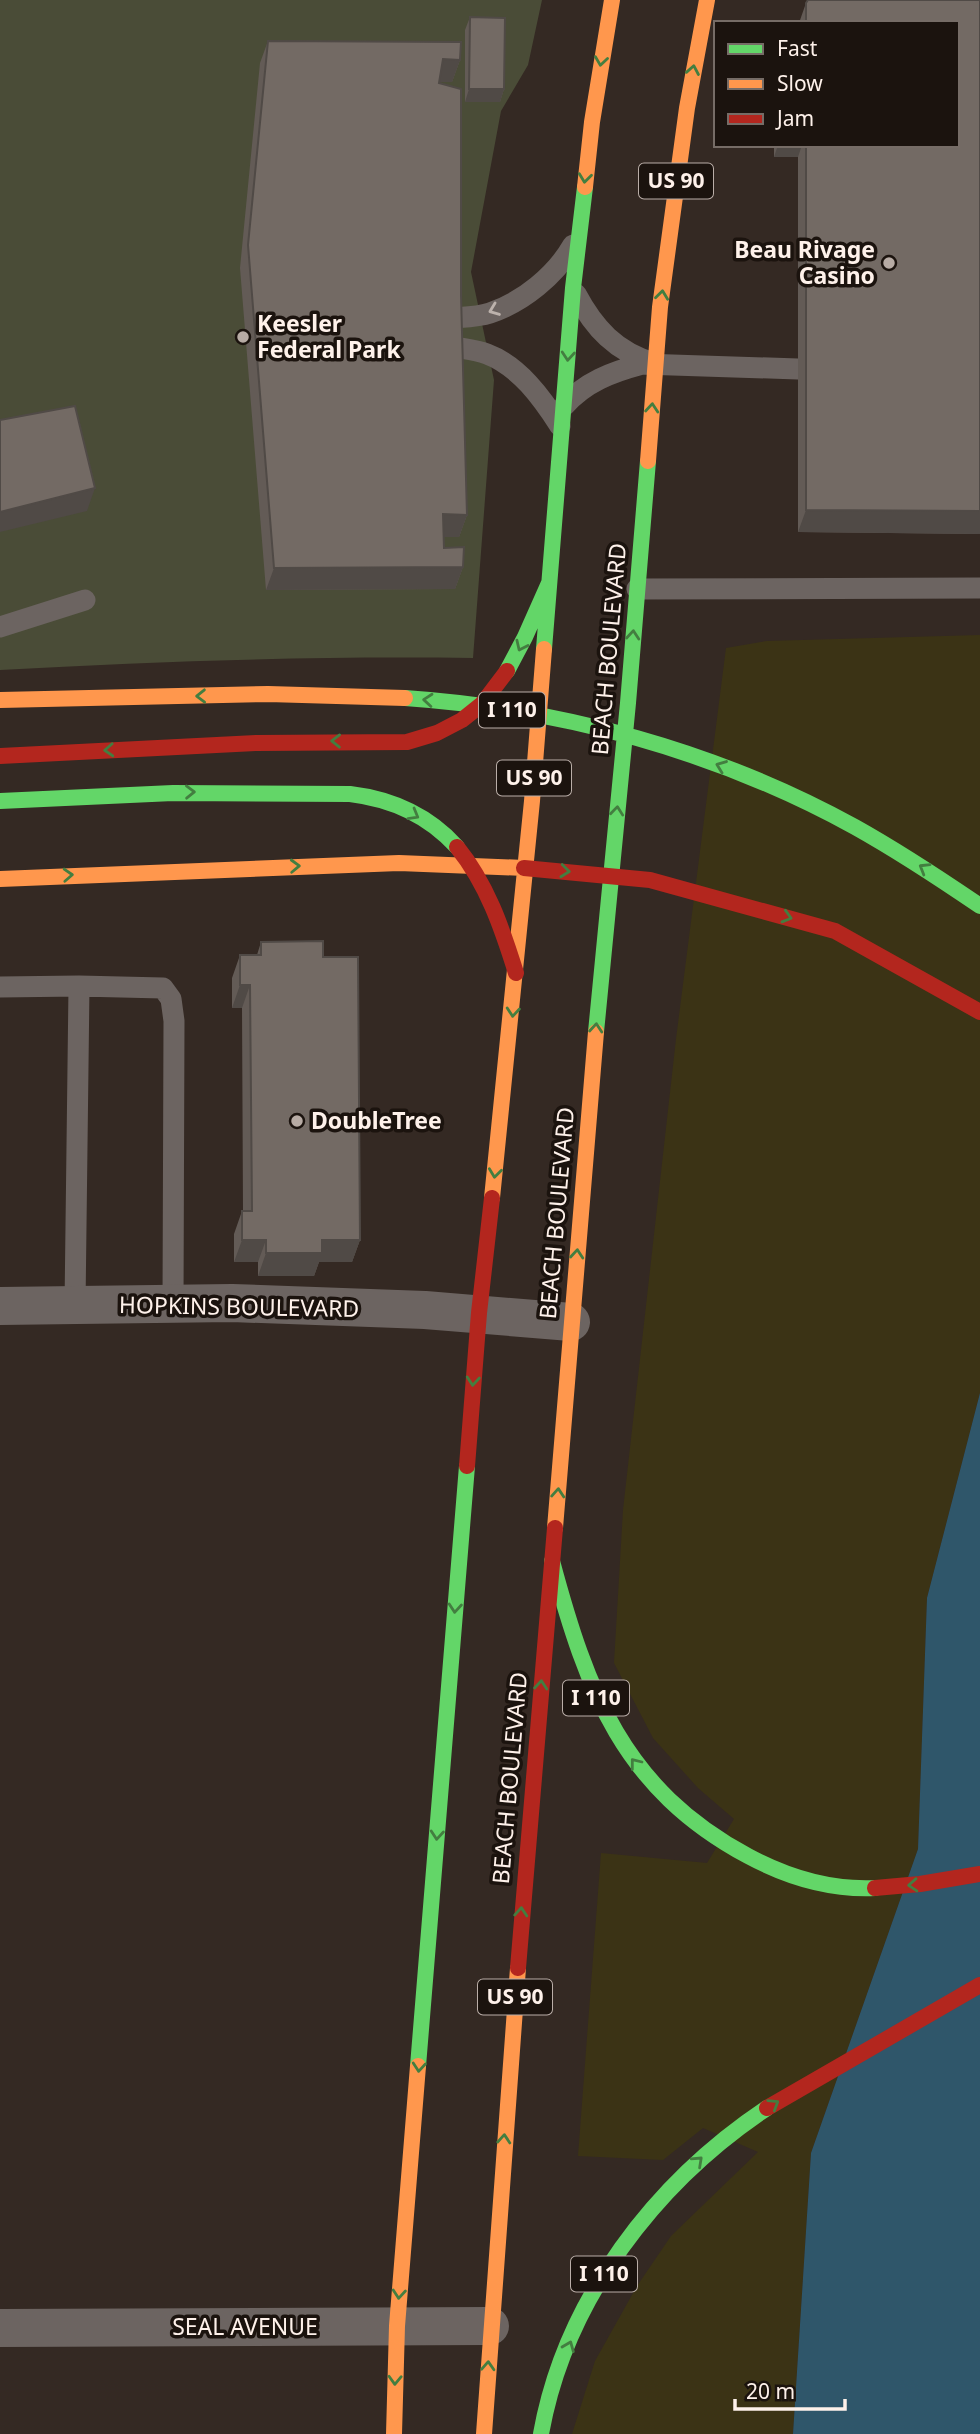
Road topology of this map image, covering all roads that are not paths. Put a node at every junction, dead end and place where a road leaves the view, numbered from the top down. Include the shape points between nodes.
1 (612, 0) edge
2 (707, 0) edge
3 (579, 234) junction
4 (573, 288) junction
5 (452, 318) edge
6 (454, 347) edge
7 (656, 363) junction
8 (798, 369) dead end
9 (562, 418) junction
10 (549, 583) junction
11 (980, 588) edge
12 (637, 589) junction
13 (85, 600) dead end
14 (0, 627) edge
15 (0, 700) edge
16 (0, 756) edge
17 (0, 801) edge
18 (0, 879) edge
19 (980, 906) edge
20 (516, 973) junction
21 (79, 986) junction
22 (0, 987) edge
23 (980, 1012) edge
24 (173, 1305) junction
25 (0, 1306) edge
26 (75, 1306) junction
27 (479, 1313) junction
28 (571, 1322) junction
29 (552, 1561) junction
30 (980, 1874) edge
31 (980, 1985) edge
32 (397, 2326) junction
33 (490, 2326) junction
34 (0, 2328) edge
35 (394, 2434) edge
36 (484, 2434) edge
37 (541, 2434) edge

1 -> 3 main road, US 90
7 -> 2 main road, BEACH BOULEVARD / US 90 via 672,206
3 - 4 main road, US 90
3 -> 5 lane via 552,273 531,290 491,313
4 - 7 lane via 607,340
4 -> 9 main road, US 90
6 - 9 lane via 487,354 519,375
7 - 8 lane
7 - 9 lane via 587,385
12 -> 7 main road, BEACH BOULEVARD / US 90
9 - 10 main road, US 90
10 -> 16 main road via 519,651 487,700 467,718 425,738
10 - 20 main road, US 90
11 - 12 lane
28 -> 12 main road, BEACH BOULEVARD / US 90
13 - 14 lane
19 -> 15 main road, I 110 via 942,878 808,802 708,761 591,726 506,709 365,695
17 -> 20 main road via 201,792 328,794 392,803 440,831 474,869 500,923
18 -> 23 main road via 399,863 536,868 650,880 835,931
20 -> 27 main road, US 90
21 - 22 lane
21 - 24 lane via 163,988 171,999
21 - 26 lane
24 - 26 street, HOPKINS BOULEVARD
24 - 27 street, HOPKINS BOULEVARD via 232,1303
25 - 26 street, HOPKINS BOULEVARD
27 - 28 street, HOPKINS BOULEVARD
27 -> 32 main road, US 90
29 -> 28 main road, BEACH BOULEVARD / US 90
30 -> 29 main road, I 110 via 927,1884 856,1889 782,1872 710,1836 650,1783 605,1717 577,1649
33 -> 29 main road, BEACH BOULEVARD / US 90
37 -> 31 main road, I 110 via 558,2371 580,2317 634,2229 677,2181 718,2144 801,2087
32 - 33 street, SEAL AVENUE
32 - 34 street, SEAL AVENUE
32 -> 35 main road, US 90
36 -> 33 main road, BEACH BOULEVARD / US 90

